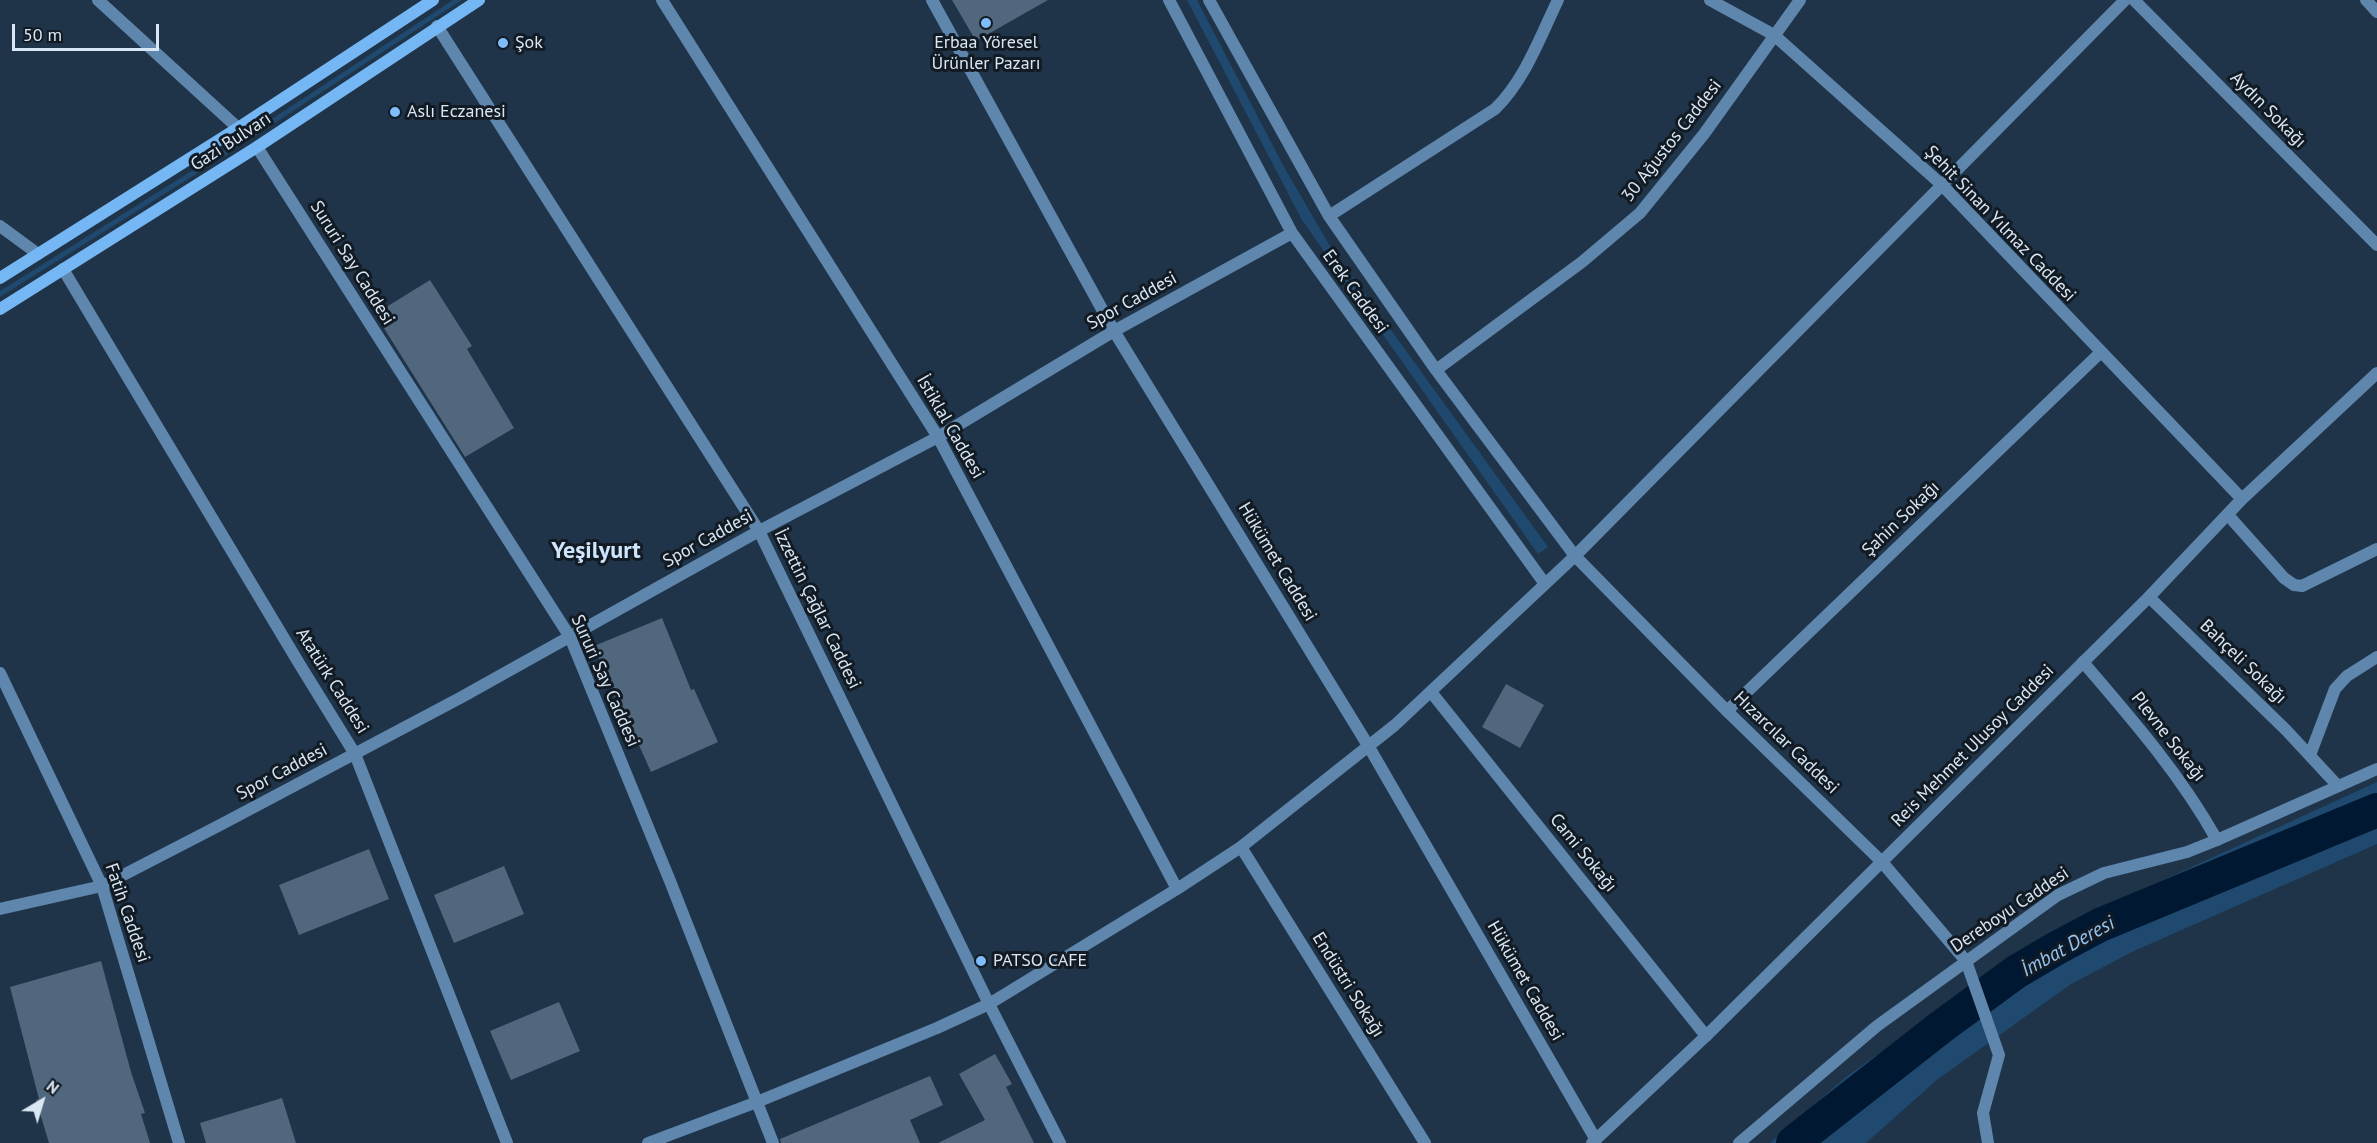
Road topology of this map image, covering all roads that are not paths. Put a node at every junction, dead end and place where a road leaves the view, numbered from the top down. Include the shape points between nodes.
1 (98, 0) edge
2 (479, 0) edge
3 (662, 0) edge
4 (932, 0) edge
5 (1169, 0) edge
6 (1209, 0) edge
7 (1558, 0) edge
8 (1710, 0) edge
9 (1800, 0) edge
10 (2125, 0) edge
11 (2134, 0) edge
12 (2366, 0) edge
13 (424, 2) edge
14 (2377, 12) edge
15 (437, 26) junction
16 (1774, 35) junction
17 (238, 128) junction
18 (257, 147) junction
19 (1942, 185) junction
20 (1329, 216) junction
21 (0, 226) edge
22 (1292, 233) junction
23 (2377, 245) edge
24 (38, 254) junction
25 (63, 269) junction
26 (0, 278) edge
27 (0, 309) edge
28 (1114, 331) junction
29 (2100, 353) junction
30 (1436, 370) junction
31 (2377, 373) edge
32 (938, 437) junction
33 (2242, 500) junction
34 (2228, 515) junction
35 (759, 531) junction
36 (2377, 549) edge
37 (1575, 556) junction
38 (1545, 584) junction
39 (2149, 597) junction
40 (570, 637) junction
41 (2377, 657) edge
42 (2083, 662) junction
43 (0, 672) edge
44 (1431, 692) junction
45 (1727, 711) junction
46 (1369, 747) junction
47 (356, 753) junction
48 (2310, 755) junction
49 (2377, 769) edge
50 (2338, 786) junction
51 (2217, 840) junction
52 (1241, 847) junction
53 (1882, 862) junction
54 (102, 886) junction
55 (1177, 889) junction
56 (0, 909) edge
57 (1965, 961) junction
58 (989, 1004) junction
59 (1706, 1036) junction
60 (757, 1102) junction
61 (1594, 1142) edge
62 (179, 1143) edge
63 (507, 1143) edge
64 (648, 1143) edge
65 (772, 1143) edge
66 (1060, 1143) edge
67 (1425, 1143) edge
68 (1738, 1143) edge
69 (1988, 1143) edge

1 - 17 street
2 - 15 main road, Gazi Bulvarı
3 - 32 street, İstiklal Caddesi
4 - 28 street, Hükümet Caddesi
5 - 22 street, Erek Caddesi
6 - 20 street, Erek Caddesi
7 - 20 street via 1516,83 1495,109
8 - 16 street, Şehit Sinan Yılmaz Caddesi
9 - 16 street, 30 Ağustos Caddesi
10 - 19 street
11 - 23 street, Aydın Sokağı
12 - 14 street
13 - 17 main road, Gazi Bulvarı
15 - 18 main road, Gazi Bulvarı
15 - 35 street, İzzettin Çağlar Caddesi
16 - 19 street, Şehit Sinan Yılmaz Caddesi
16 - 30 street, 30 Ağustos Caddesi via 1704,134 1640,213 1582,262
17 - 24 main road, Gazi Bulvarı
18 - 25 main road, Gazi Bulvarı
18 - 40 street, Sururi Say Caddesi
19 - 29 street, Şehit Sinan Yılmaz Caddesi
19 - 37 street
20 - 30 street, Erek Caddesi
21 - 24 street
22 - 28 street, Spor Caddesi
22 - 38 street, Erek Caddesi
24 - 26 main road, Gazi Bulvarı
25 - 27 main road, Gazi Bulvarı
25 - 47 street, Atatürk Caddesi
28 - 32 street, Spor Caddesi
28 - 46 street, Hükümet Caddesi
29 - 33 street, Şehit Sinan Yılmaz Caddesi
29 - 45 street, Şahin Sokağı
30 - 37 street, Erek Caddesi
31 - 33 street, Reis Mehmet Ulusoy Caddesi
32 - 35 street, Spor Caddesi
32 - 55 street, İstiklal Caddesi
33 - 34 street, Reis Mehmet Ulusoy Caddesi
34 - 36 street via 2294,585 2302,586
34 - 39 street, Reis Mehmet Ulusoy Caddesi
35 - 40 street, Spor Caddesi
35 - 58 street, İzzettin Çağlar Caddesi
37 - 38 street
37 - 45 street, Hızarcılar Caddesi
38 - 44 street
39 - 42 street, Reis Mehmet Ulusoy Caddesi
39 - 48 street, Bahçeli Sokağı
40 - 47 street, Spor Caddesi
40 - 60 street, Sururi Say Caddesi
41 - 48 street via 2347,676 2335,689
42 - 51 street, Plevne Sokağı via 2174,771
42 - 53 street, Reis Mehmet Ulusoy Caddesi
43 - 54 street, Fatih Caddesi
44 - 46 street
44 - 59 street, Cami Sokağı
45 - 53 street, Hızarcılar Caddesi
46 - 52 street
46 - 61 street, Hükümet Caddesi
47 - 54 street, Spor Caddesi
47 - 63 street, Atatürk Caddesi
48 - 50 street, Bahçeli Sokağı
49 - 50 street, Dereboyu Caddesi
50 - 51 street, Dereboyu Caddesi
51 - 57 street, Dereboyu Caddesi via 2083,882 2058,895
52 - 55 street
52 - 67 street, Endüstri Sokağı
53 - 57 street, Hızarcılar Caddesi
53 - 59 street, Reis Mehmet Ulusoy Caddesi
54 - 56 street, Spor Caddesi
54 - 62 street, Fatih Caddesi
55 - 58 street
57 - 68 street, Dereboyu Caddesi via 1868,1033
57 - 69 street via 1999,1055 1983,1113
58 - 60 street
58 - 66 street, İzzettin Çağlar Caddesi
59 - 61 street, Reis Mehmet Ulusoy Caddesi
60 - 64 street
60 - 65 street, Sururi Say Caddesi

